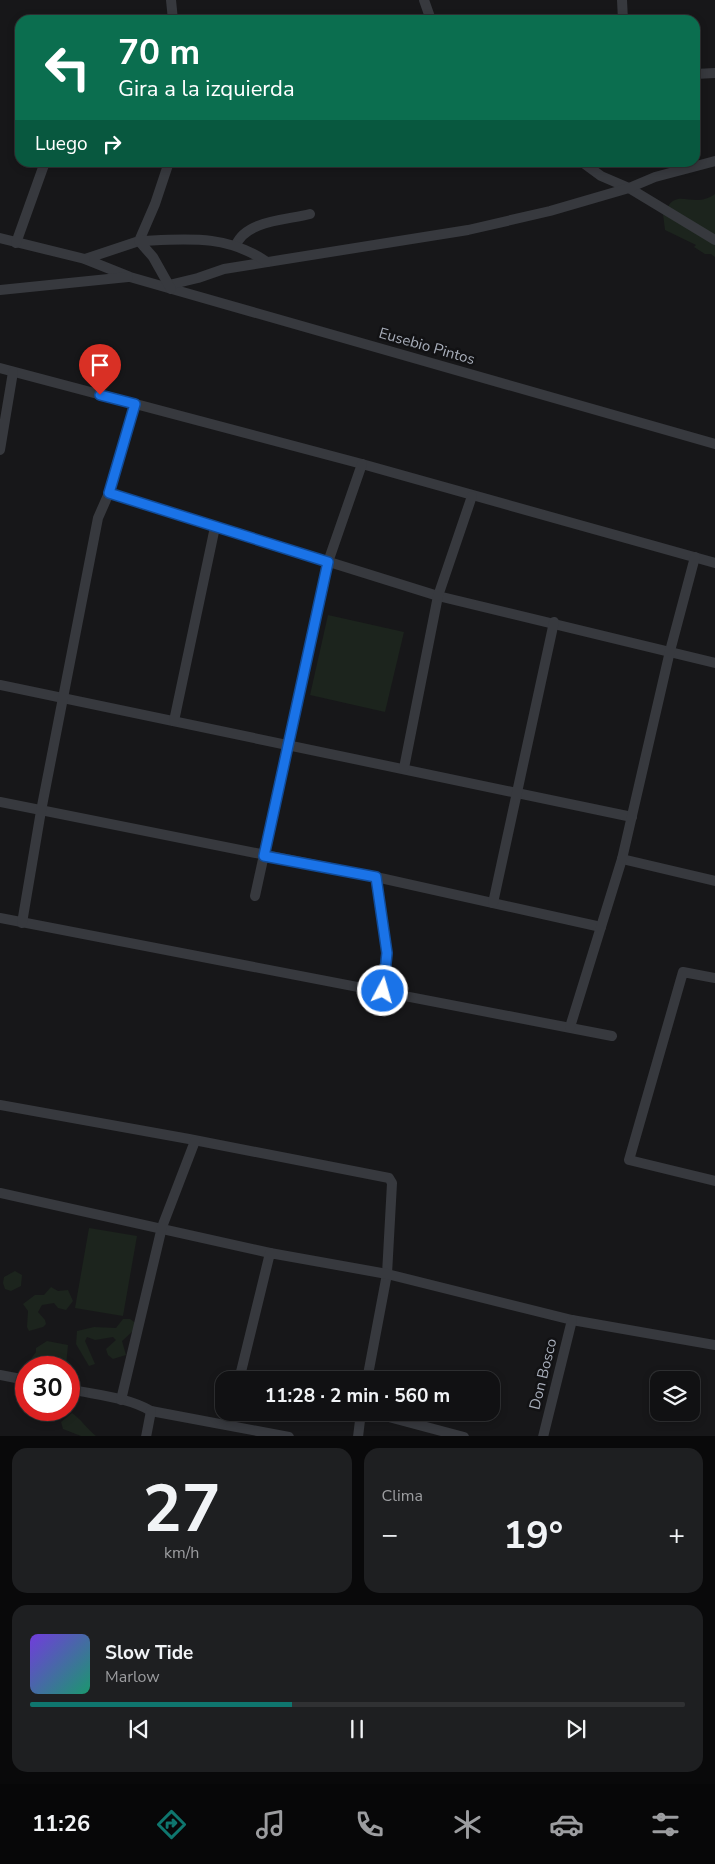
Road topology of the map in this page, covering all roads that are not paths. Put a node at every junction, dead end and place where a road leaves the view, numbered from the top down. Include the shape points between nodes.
1 (171, 0) edge
2 (424, 0) edge
3 (622, 0) edge
4 (172, 15) edge
5 (429, 15) edge
6 (623, 15) edge
7 (715, 73) edge
8 (700, 74) edge
9 (715, 161) edge
10 (700, 165) edge
11 (43, 167) edge
12 (167, 167) edge
13 (589, 167) edge
14 (692, 167) edge
15 (629, 188) junction
16 (310, 214) dead end
17 (0, 238) edge
18 (715, 240) edge
19 (139, 241) junction
20 (16, 243) junction
21 (236, 245) junction
22 (85, 259) junction
23 (267, 262) junction
24 (130, 277) junction
25 (170, 287) junction
26 (0, 290) edge
27 (0, 368) edge
28 (12, 372) junction
29 (135, 404) junction
30 (715, 444) edge
31 (0, 450) edge
32 (362, 464) junction
33 (109, 493) junction
34 (472, 496) junction
35 (215, 527) junction
36 (695, 557) junction
37 (328, 562) junction
38 (715, 563) edge
39 (438, 596) junction
40 (554, 622) junction
41 (670, 651) junction
42 (715, 663) edge
43 (0, 685) edge
44 (63, 700) junction
45 (174, 721) junction
46 (289, 746) junction
47 (404, 768) junction
48 (518, 793) junction
49 (0, 802) edge
50 (41, 810) junction
51 (632, 817) junction
52 (264, 856) junction
53 (622, 859) junction
54 (376, 877) junction
55 (715, 881) edge
56 (255, 896) dead end
57 (493, 903) junction
58 (0, 918) edge
59 (22, 923) junction
60 (601, 927) junction
61 (715, 978) edge
62 (383, 991) junction
63 (570, 1026) junction
64 (612, 1036) dead end
65 (0, 1105) edge
66 (195, 1141) junction
67 (715, 1181) edge
68 (0, 1193) edge
69 (162, 1227) junction
70 (270, 1253) junction
71 (387, 1274) junction
72 (572, 1320) junction
73 (715, 1345) edge
74 (241, 1371) edge
75 (369, 1371) edge
76 (0, 1375) edge
77 (15, 1378) edge
78 (80, 1391) edge
79 (121, 1400) junction
80 (151, 1411) junction
81 (229, 1421) edge
82 (360, 1421) edge
83 (405, 1421) edge
84 (228, 1424) junction
85 (146, 1436) edge
86 (289, 1436) edge
87 (358, 1436) edge
88 (464, 1436) edge
89 (544, 1436) edge

1 - 4 street
2 - 5 street
3 - 6 street
7 - 8 street
9 - 10 street
11 - 20 street
12 - 19 street
13 - 15 street
14 - 15 street via 654,177
15 - 18 street
15 - 23 street via 468,230
16 - 21 street via 263,224 239,237
17 - 20 street
19 - 21 street via 199,240
19 - 22 street
19 - 25 street via 153,257
20 - 22 street
21 - 23 street
22 - 24 street, Eusebio Pintos
23 - 25 street via 224,269
24 - 25 street, Eusebio Pintos
24 - 26 street
25 - 30 street, Eusebio Pintos
27 - 28 street
28 - 29 street
28 - 31 street
29 - 32 street
29 - 33 street
32 - 34 street
32 - 37 street
33 - 35 street
33 - 44 street via 98,518
34 - 36 street
34 - 39 street
35 - 37 street
35 - 45 street
36 - 38 street
36 - 41 street
37 - 39 street
37 - 46 street
39 - 40 street
39 - 47 street
40 - 41 street
40 - 48 street
41 - 42 street
41 - 51 street
43 - 44 street
44 - 45 street
44 - 50 street
45 - 46 street
46 - 47 street
46 - 52 street
47 - 48 street
48 - 51 street
48 - 57 street
49 - 50 street
50 - 52 street
50 - 59 street
51 - 53 street
52 - 54 street
52 - 56 street
53 - 55 street
53 - 60 street
54 - 57 street
54 - 62 street via 387,953
57 - 60 street
58 - 59 street
59 - 62 street
60 - 63 street
61 - 67 street via 683,972 629,1160
62 - 63 street
63 - 64 street
65 - 66 street
66 - 69 street
66 - 71 street via 389,1178 392,1183
68 - 69 street
69 - 70 street
69 - 79 street
70 - 71 street
70 - 74 street
71 - 72 street
71 - 75 street
72 - 73 street
72 - 89 street, Don Bosco
76 - 77 street
78 - 79 street
79 - 80 street
80 - 84 street
80 - 85 street
81 - 84 street
82 - 87 street
83 - 88 street
84 - 86 street

